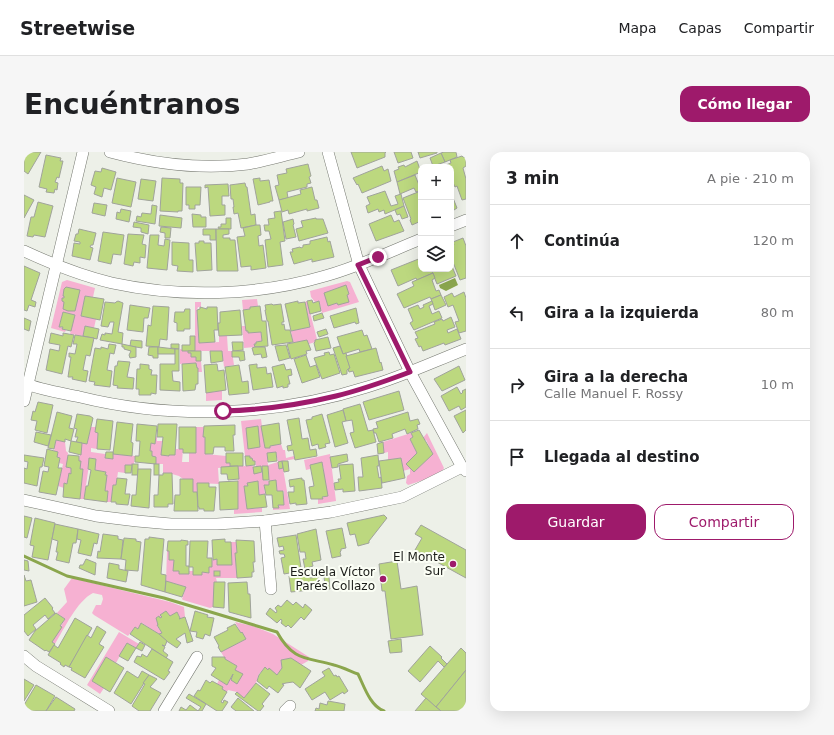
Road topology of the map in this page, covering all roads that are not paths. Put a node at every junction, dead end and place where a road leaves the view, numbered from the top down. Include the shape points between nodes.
1 (84, 152) edge
2 (110, 152) edge
3 (299, 152) edge
4 (328, 152) edge
5 (466, 220) edge
6 (454, 225) edge
7 (418, 240) edge
8 (24, 251) edge
9 (358, 265) junction
10 (56, 266) junction
11 (466, 349) edge
12 (410, 372) junction
13 (26, 384) edge
14 (24, 401) edge
15 (464, 469) edge
16 (24, 500) edge
17 (265, 521) junction
18 (271, 589) dead end
19 (24, 656) edge
20 (197, 656) dead end
21 (109, 711) edge
22 (164, 711) edge

1 - 10 street
2 - 3 street via 159,163 214,166 249,164
4 - 9 street
5 - 6 street
7 - 9 street
8 - 10 street
9 - 10 street via 287,286 219,292 145,289
9 - 12 street
10 - 13 street
11 - 12 street
12 - 13 street via 337,396 254,410 223,411 134,408
12 - 15 street
13 - 14 street
15 - 17 street via 402,496 331,512
16 - 17 street via 96,516 171,524
17 - 18 street
19 - 21 street
20 - 22 street

